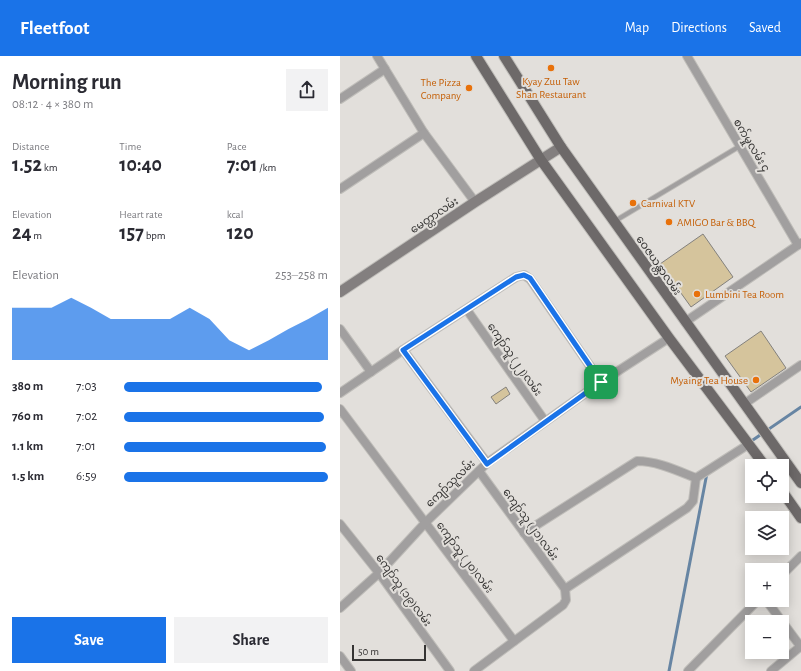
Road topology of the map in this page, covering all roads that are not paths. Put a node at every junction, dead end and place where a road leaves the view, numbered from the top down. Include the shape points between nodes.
1 (378, 56) edge
2 (476, 56) edge
3 (504, 56) edge
4 (687, 56) edge
5 (385, 69) junction
6 (340, 99) edge
7 (424, 132) junction
8 (740, 146) junction
9 (561, 147) junction
10 (541, 160) junction
11 (340, 189) edge
12 (475, 202) junction
13 (614, 222) junction
14 (800, 244) edge
15 (340, 292) edge
16 (467, 310) junction
17 (685, 322) junction
18 (340, 329) edge
19 (669, 338) junction
20 (403, 350) junction
21 (801, 365) edge
22 (371, 372) junction
23 (601, 382) junction
24 (340, 393) edge
25 (744, 404) junction
26 (340, 409) edge
27 (545, 421) junction
28 (749, 444) junction
29 (759, 459) edge
30 (487, 464) junction
31 (479, 471) junction
32 (696, 478) junction
33 (801, 483) edge
34 (789, 498) edge
35 (798, 506) edge
36 (801, 518) edge
37 (426, 522) junction
38 (340, 524) edge
39 (524, 533) junction
40 (801, 556) edge
41 (789, 568) edge
42 (379, 573) junction
43 (565, 590) junction
44 (751, 607) edge
45 (771, 607) edge
46 (340, 608) edge
47 (514, 641) junction
48 (801, 646) edge
49 (340, 656) edge
50 (351, 671) edge
51 (450, 671) edge
52 (474, 671) edge
53 (688, 671) edge
54 (772, 671) edge

1 - 5 street
2 - 10 main road
3 - 9 main road, ဝေဇယန္တာလမ်း
4 - 8 street, စက်မှုလမ်း ၄
5 - 6 street
5 - 7 street
7 - 11 street
7 - 12 street
8 - 13 lane
8 - 14 street, စက်မှုလမ်း ၄
9 - 10 main road, မေတ္တာလမ်း
9 - 13 main road, ဝေဇယန္တာလမ်း
10 - 12 main road, မေတ္တာလမ်း
10 - 19 main road
12 - 15 main road, မေတ္တာလမ်း
13 - 17 main road, ဝေဇယန္တာလမ်း
14 - 17 street
16 - 20 street
16 - 23 street via 516,277 524,275 530,278
16 - 27 street, ကျော်သူ (၂၂)လမ်း
17 - 25 main road, ဝေဇယန္တာလမ်း
18 - 22 street
19 - 23 street, ကျော်သူလမ်း
19 - 28 main road
20 - 22 street
20 - 30 street
21 - 25 street
22 - 24 street
23 - 27 street, ကျော်သူလမ်း
25 - 33 main road, ဝေဇယန္တာလမ်း
26 - 37 street, ကျော်သူ (၂၀)လမ်း
27 - 30 street, ကျော်သူလမ်း
28 - 29 main road
28 - 32 street
30 - 31 street, ကျော်သူလမ်း
31 - 37 street, ကျော်သူလမ်း
31 - 39 street, ကျော်သူ (၂၁)လမ်း
32 - 39 street via 638,461
32 - 43 street via 693,501 687,508
34 - 35 main road
35 - 36 main road
37 - 42 street, ကျော်သူလမ်း
37 - 47 street, ကျော်သူ (၂၀)လမ်း
38 - 42 street, ကျော်သူ (၁၉)လမ်း
39 - 43 street, ကျော်သူ (၂၁)လမ်း
40 - 41 street
42 - 46 street, ကျော်သူလမ်း
42 - 51 street, ကျော်သူ (၁၉)လမ်း
43 - 47 street via 566,600 563,605
44 - 53 street
45 - 48 street
47 - 52 street
48 - 54 street
49 - 50 street

